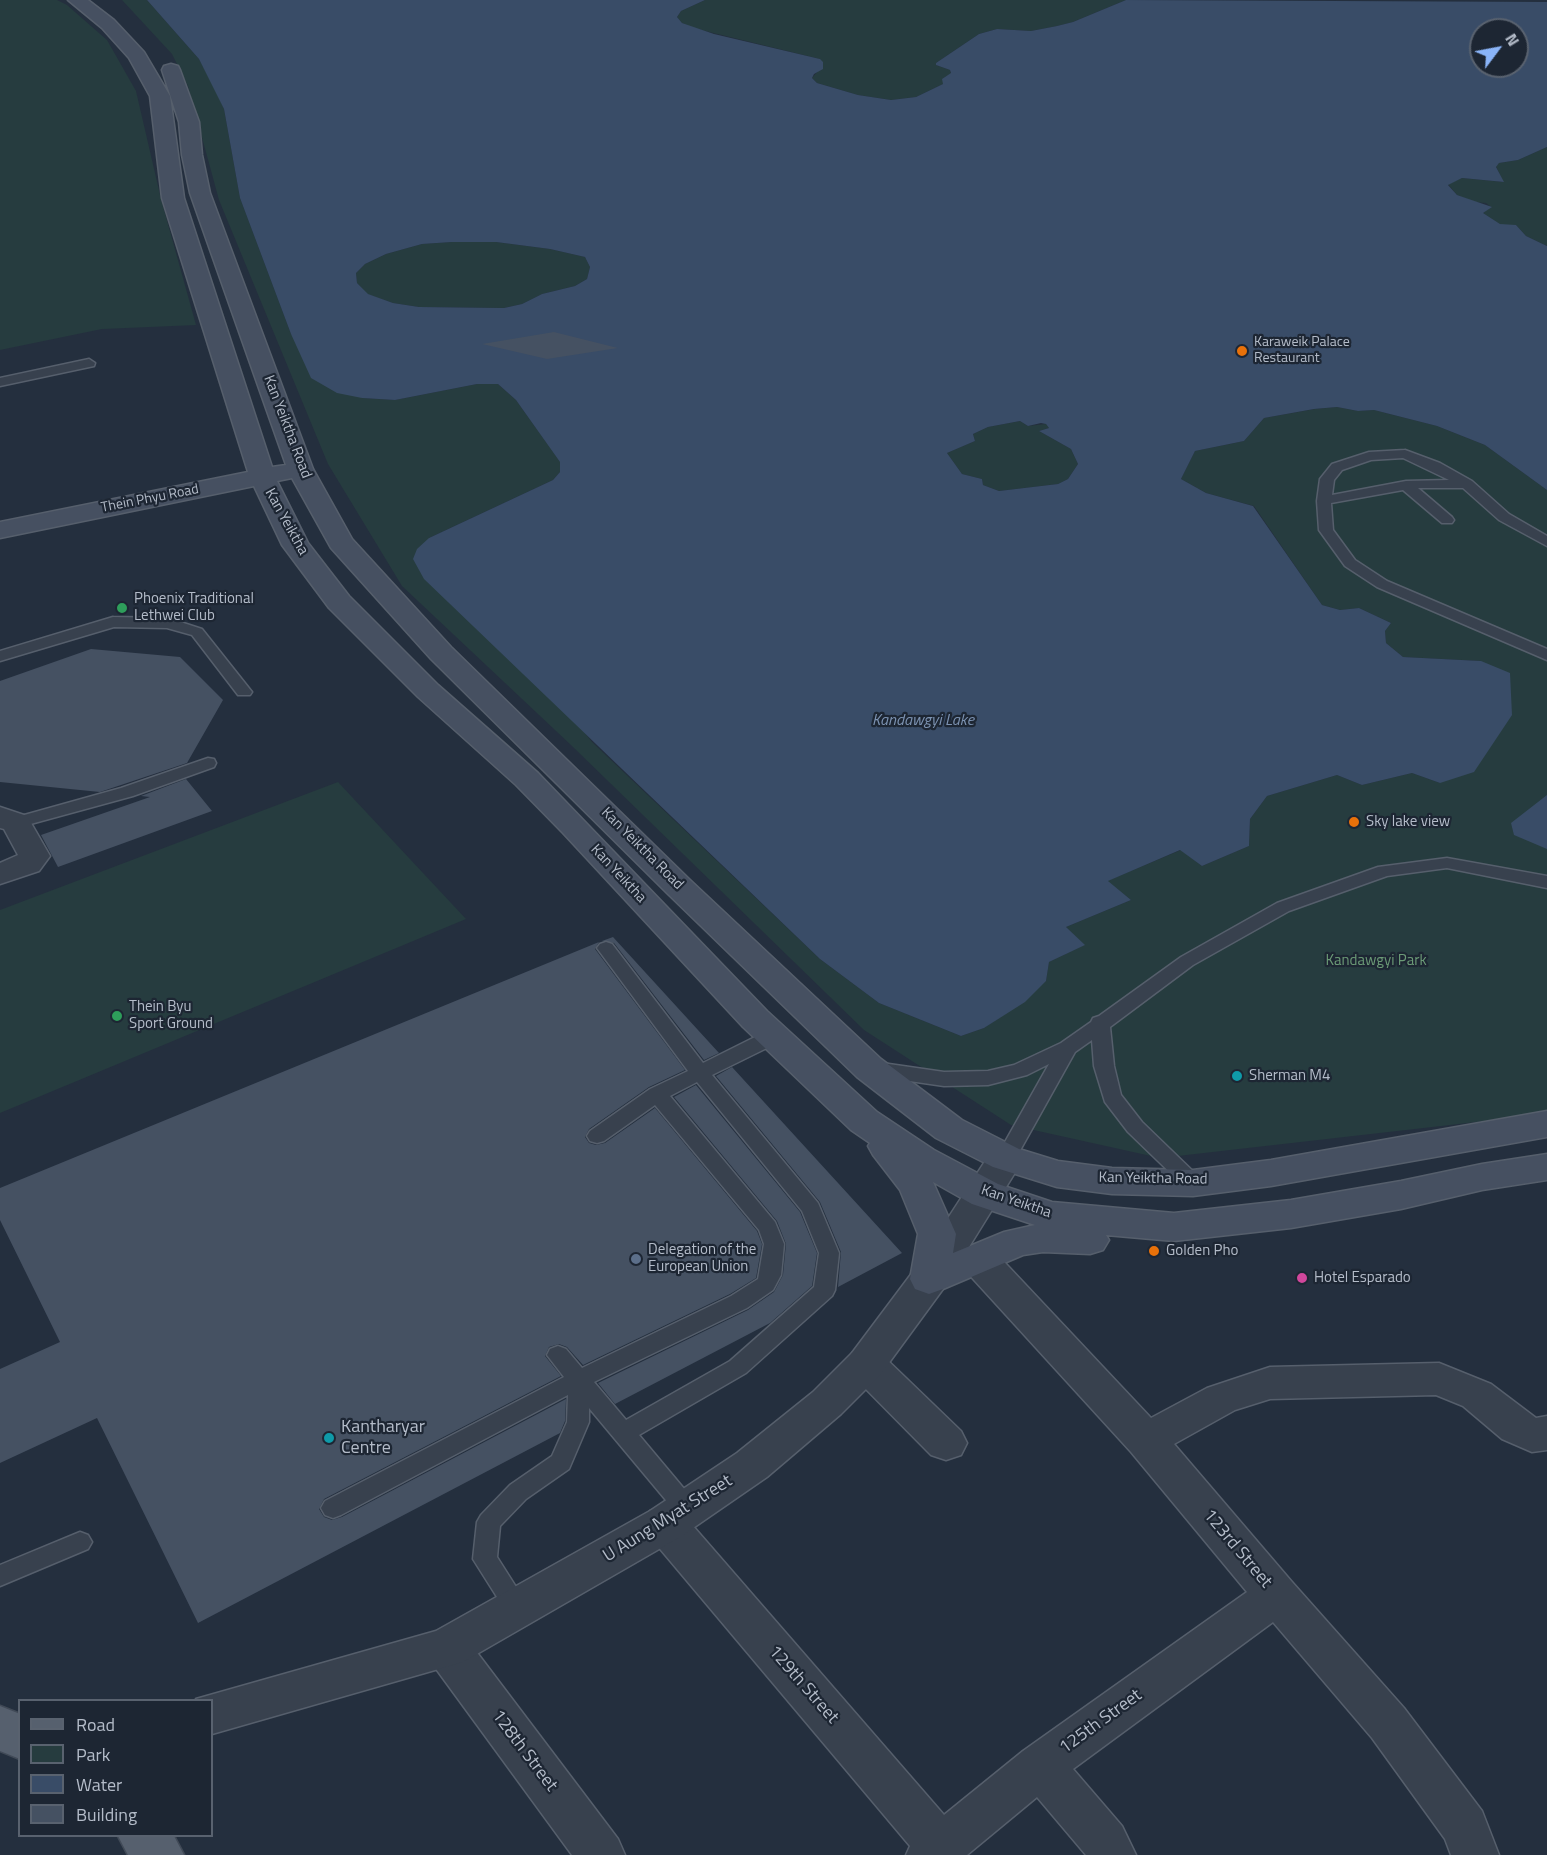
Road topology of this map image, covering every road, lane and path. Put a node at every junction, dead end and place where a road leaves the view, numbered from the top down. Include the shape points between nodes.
1 (77, 0) edge
2 (109, 0) edge
3 (134, 21) dead end
4 (159, 50) dead end
5 (89, 363) dead end
6 (0, 382) edge
7 (300, 469) junction
8 (262, 476) junction
9 (1467, 484) junction
10 (1406, 485) junction
11 (1324, 501) junction
12 (1447, 520) dead end
13 (0, 530) edge
14 (1547, 542) edge
15 (1547, 655) edge
16 (0, 656) edge
17 (244, 692) dead end
18 (208, 763) dead end
19 (8, 820) edge
20 (0, 874) edge
21 (1547, 882) edge
22 (606, 948) dead end
23 (1100, 1022) junction
24 (772, 1037) junction
25 (1068, 1048) junction
26 (869, 1068) junction
27 (698, 1071) junction
28 (657, 1094) junction
29 (864, 1121) junction
30 (1547, 1124) edge
31 (597, 1136) dead end
32 (1006, 1158) junction
33 (1547, 1167) edge
34 (1193, 1183) junction
35 (985, 1194) junction
36 (1174, 1227) junction
37 (978, 1259) junction
38 (929, 1279) junction
39 (558, 1355) dead end
40 (866, 1364) junction
41 (579, 1379) junction
42 (623, 1433) junction
43 (1547, 1433) edge
44 (1146, 1440) junction
45 (946, 1443) dead end
46 (333, 1508) dead end
47 (676, 1517) junction
48 (80, 1542) dead end
49 (0, 1576) edge
50 (1276, 1595) junction
51 (518, 1609) junction
52 (447, 1648) junction
53 (213, 1714) edge
54 (0, 1727) edge
55 (18, 1737) edge
56 (1040, 1766) junction
57 (143, 1837) edge
58 (935, 1850) edge
59 (160, 1855) edge
60 (601, 1855) edge
61 (1112, 1855) edge
62 (1475, 1855) edge

1 - 8 main road, Kan Yeiktha via 108,24 137,56 160,96 173,198
2 - 3 main road
4 - 7 main road, Kan Yeiktha Road via 175,76 189,122 200,193
5 - 6 lane
7 - 8 main road, Thein Phyu Road
7 - 26 main road, Kan Yeiktha Road via 340,542 441,653
8 - 13 main road, Thein Phyu Road
8 - 24 main road, Kan Yeiktha via 295,545 339,602 428,691 574,826
9 - 10 lane
9 - 11 lane via 1405,454 1370,456 1337,467 1327,479
9 - 14 lane via 1504,517
10 - 11 lane
10 - 12 lane
11 - 15 lane via 1326,530 1350,563 1382,584
16 - 17 lane via 113,621 168,623 197,632
18 - 19 lane via 127,792
19 - 20 street via 34,856 28,864
21 - 23 lane via 1447,862 1384,871 1283,907 1187,961
22 - 27 lane
23 - 25 lane
23 - 34 lane via 1104,1066 1112,1097 1135,1127
24 - 27 lane
24 - 29 main road, Kan Yeiktha
25 - 26 lane via 1020,1070 988,1078 944,1079
25 - 32 lane
26 - 32 main road, Kan Yeiktha Road via 950,1129
27 - 28 lane
27 - 42 lane via 811,1208 830,1253 824,1290 738,1366
28 - 31 lane
28 - 41 lane via 768,1227 774,1244 770,1275 766,1284 740,1302
29 - 35 main road, Kan Yeiktha via 921,1159
29 - 38 main road via 916,1185 937,1234
30 - 34 main road, Kan Yeiktha Road
32 - 34 main road, Kan Yeiktha Road via 1057,1174 1112,1181
32 - 35 street, U Aung Myat Street
33 - 36 main road, Kan Yeiktha via 1291,1214
35 - 36 main road, Kan Yeiktha via 1050,1216
35 - 38 street, U Aung Myat Street
36 - 37 main road via 1090,1240 1043,1238 1017,1242
37 - 38 main road
37 - 44 street, 123rd Street
38 - 40 street, U Aung Myat Street
39 - 41 lane
40 - 45 street
40 - 47 street, U Aung Myat Street via 827,1403 752,1465
41 - 42 lane
41 - 46 lane
41 - 51 lane via 578,1422 561,1462 518,1492 489,1522 485,1559
42 - 47 lane
43 - 44 street via 1532,1435 1477,1395 1439,1379 1270,1383 1221,1399
44 - 50 street, 123rd Street
47 - 51 street, U Aung Myat Street
47 - 58 street, 129th Street
48 - 49 lane
50 - 56 street, 125th Street
50 - 62 street, 123rd Street via 1388,1723 1465,1827
51 - 52 street, U Aung Myat Street
52 - 53 street, U Aung Myat Street
52 - 60 street, 128th Street
54 - 55 main road
56 - 58 street, 125th Street
56 - 61 street
57 - 59 main road

